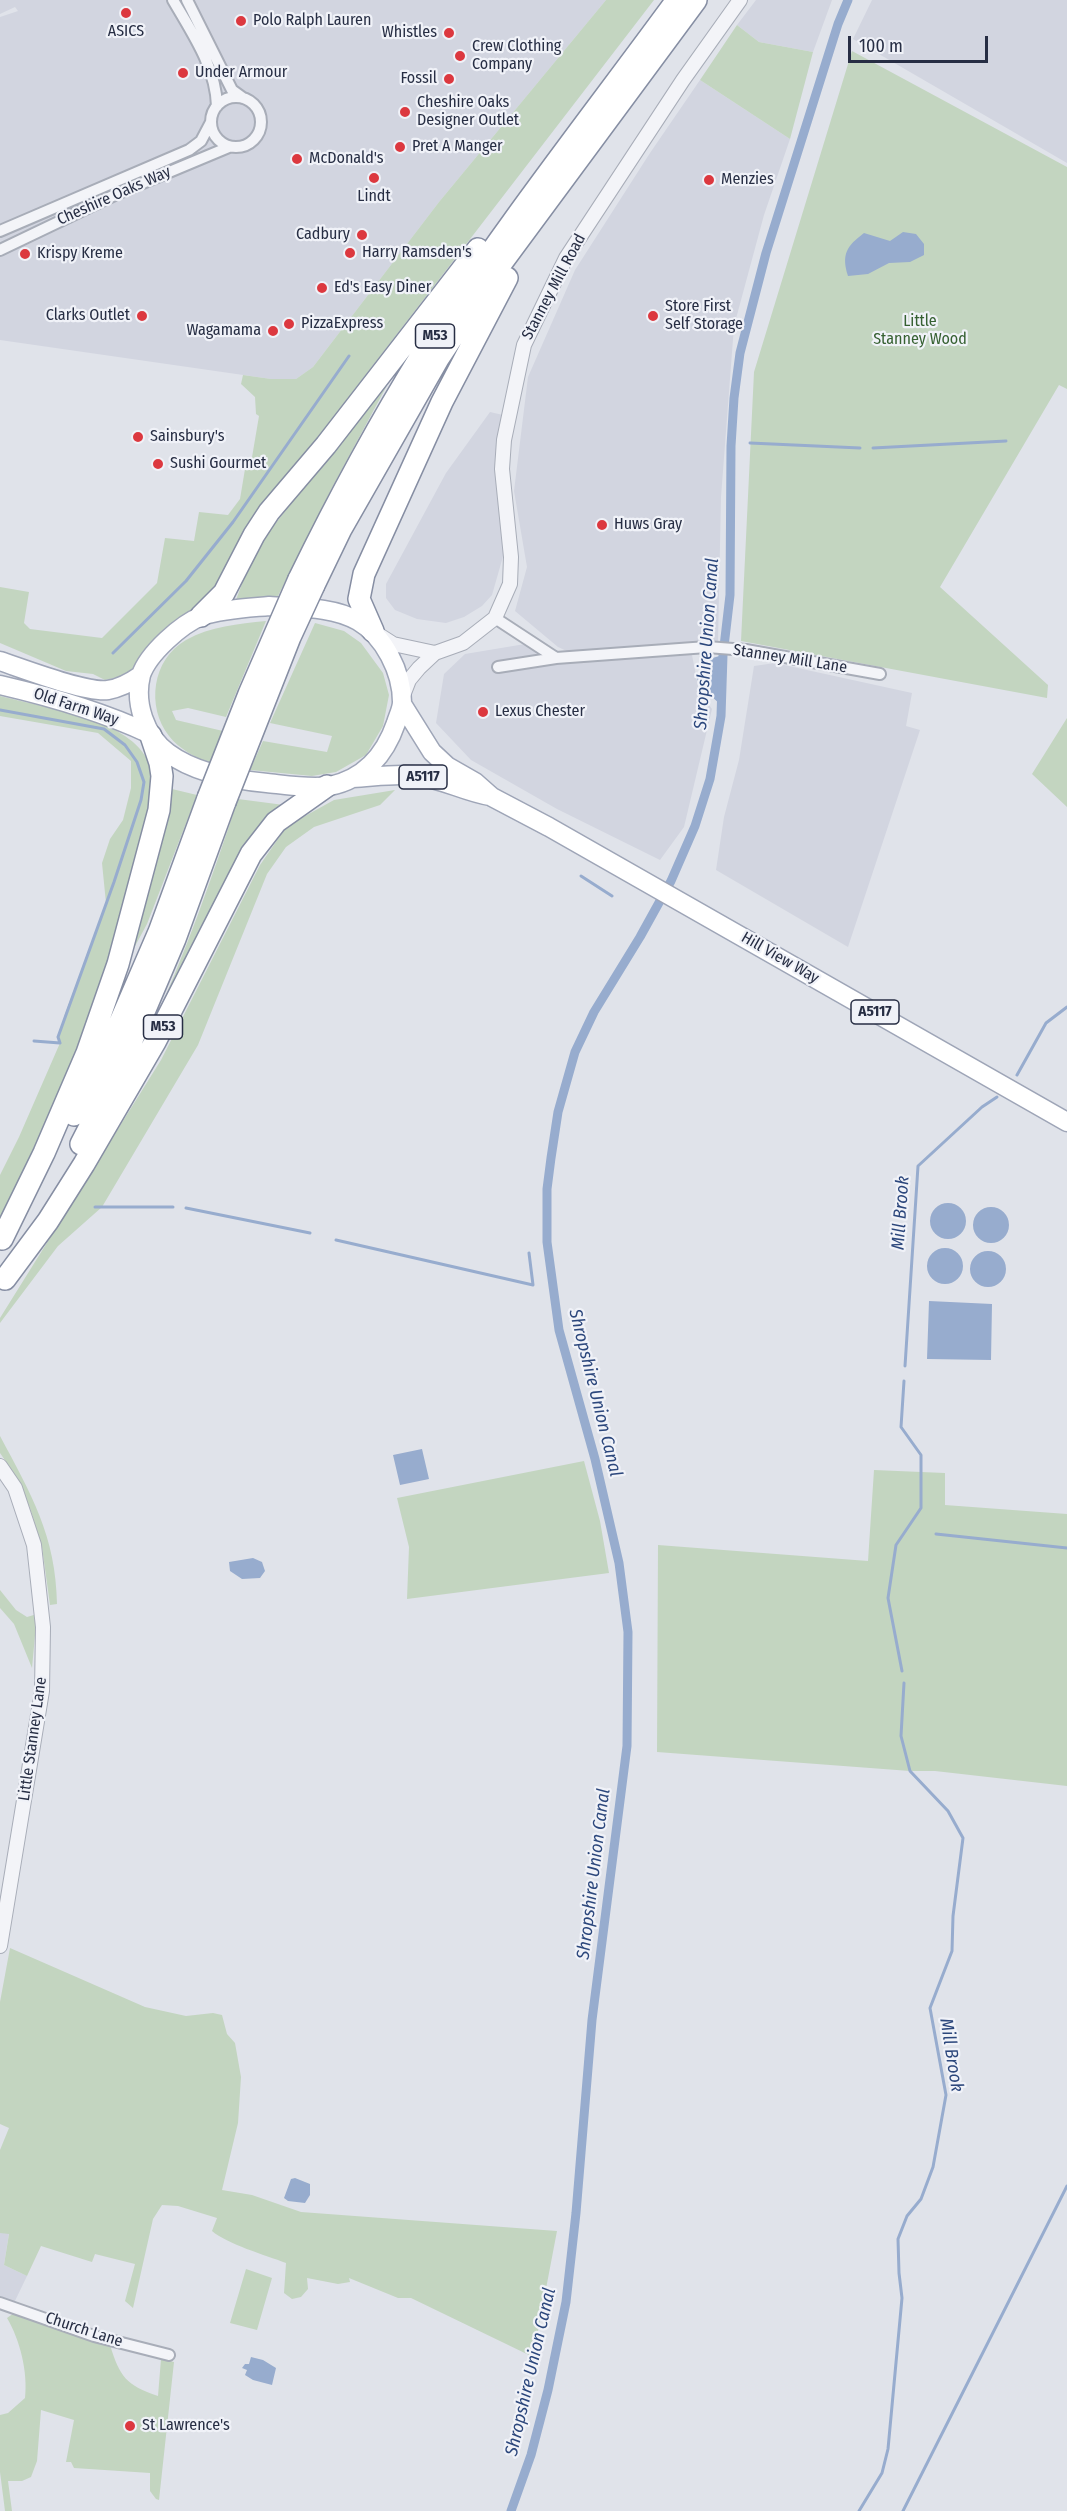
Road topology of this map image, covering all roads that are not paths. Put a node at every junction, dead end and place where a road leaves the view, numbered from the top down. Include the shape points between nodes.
1 (173, 0) edge
2 (187, 0) edge
3 (677, 0) edge
4 (696, 0) edge
5 (740, 0) edge
6 (243, 98) junction
7 (217, 106) junction
8 (596, 110) junction
9 (211, 122) junction
10 (230, 147) junction
11 (555, 192) junction
12 (0, 231) edge
13 (0, 250) edge
14 (307, 582) junction
15 (201, 616) junction
16 (495, 618) junction
17 (374, 632) junction
18 (435, 653) junction
19 (556, 658) junction
20 (0, 661) edge
21 (498, 667) dead end
22 (880, 674) dead end
23 (141, 675) junction
24 (0, 686) edge
25 (402, 702) junction
26 (150, 735) junction
27 (352, 778) junction
28 (327, 786) junction
29 (492, 797) junction
30 (216, 800) junction
31 (1067, 1122) edge
32 (1, 1241) edge
33 (3, 1283) edge
34 (0, 1466) edge
35 (0, 1946) edge
36 (0, 2303) edge
37 (169, 2355) dead end

1 - 7 street via 214,79
2 - 6 street via 232,90
3 - 8 highway, M53
4 - 11 highway, M53
5 - 16 street, Stanney Mill Road via 566,258 524,345 504,440 502,469 510,584
6 - 7 street via 232,98
6 - 10 street via 258,110 260,129 250,143
7 - 9 street
8 - 14 highway, M53 via 492,250 424,352 365,450
8 - 15 highway via 526,188 270,512 224,592
9 - 10 street via 213,134
9 - 12 street, Cheshire Oaks Way via 201,141 189,150
10 - 13 street, Cheshire Oaks Way via 119,193
11 - 14 highway, M53 via 438,359
11 - 17 highway via 467,350 364,574 359,599
14 - 30 highway, M53, bridge via 290,638
15 - 17 main road via 269,606 295,607 338,612
15 - 23 main road via 162,644
16 - 18 street, Stanney Mill Road via 463,643
16 - 19 street
17 - 18 street via 393,644
17 - 25 main road, Hill View Way via 391,660
18 - 25 street, Stanney Mill Road via 409,680
19 - 21 street, Stanney Mill Lane
19 - 22 street, Stanney Mill Lane via 707,647 746,650
20 - 23 main road, Old Farm Way via 106,690
23 - 26 main road via 140,698
24 - 26 main road, Old Farm Way via 56,698 111,716
25 - 27 main road via 392,736 380,756
25 - 29 main road, Hill View Way / A5117 via 432,752
26 - 28 main road, Old Farm Way via 167,753 209,772 245,781
26 - 32 highway, M53 via 162,777 159,810 118,964 87,1053
27 - 28 main road
27 - 29 main road, Hill View Way / A5117 via 419,776
28 - 33 highway, M53 via 276,822 251,854 144,1062 48,1221
29 - 31 main road, Hill View Way / A5117
30 - 32 highway, M53 via 105,1057 52,1158
30 - 33 highway, M53 via 175,939 121,1066
34 - 35 street, Little Stanney Lane via 15,1488 34,1545 43,1627 42,1692
36 - 37 street, Church Lane via 94,2336

